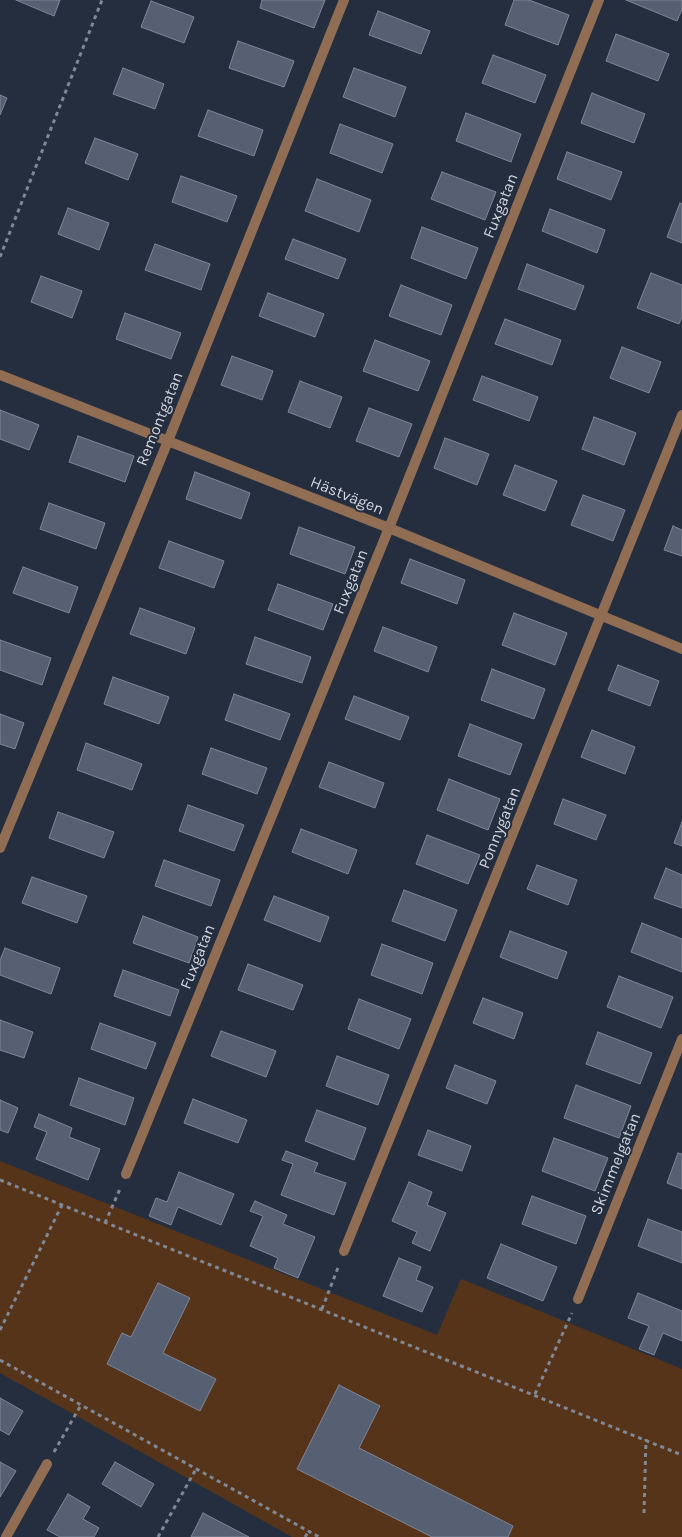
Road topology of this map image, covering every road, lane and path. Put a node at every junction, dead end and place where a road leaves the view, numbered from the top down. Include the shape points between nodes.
1 (102, 0) edge
2 (344, 0) edge
3 (599, 0) edge
4 (0, 257) edge
5 (0, 375) edge
6 (682, 415) edge
7 (168, 441) junction
8 (389, 528) junction
9 (602, 615) junction
10 (682, 649) edge
11 (0, 848) edge
12 (682, 1039) edge
13 (126, 1174) joint
14 (0, 1180) edge
15 (62, 1205) junction
16 (105, 1223) junction
17 (344, 1251) joint
18 (578, 1299) joint
19 (322, 1309) junction
20 (0, 1330) edge
21 (0, 1360) edge
22 (535, 1394) junction
23 (81, 1405) junction
24 (646, 1439) junction
25 (682, 1455) edge
26 (47, 1464) joint
27 (196, 1469) junction
28 (644, 1513) dead end
29 (309, 1531) junction
30 (6, 1537) edge
31 (158, 1537) edge
32 (305, 1537) edge
33 (319, 1537) edge

1 - 4 path
2 - 7 street, Remontgatan
3 - 8 street, Fuxgatan
5 - 7 street, Hästvägen
6 - 9 street, Ponnygatan
7 - 8 street, Hästvägen
7 - 11 street, Remontgatan
8 - 9 street, Hästvägen
8 - 13 street, Fuxgatan
9 - 10 street, Hästvägen
9 - 17 street, Ponnygatan
12 - 18 street, Skimmelgatan
13 - 16 path
14 - 15 path
15 - 16 path
15 - 20 path
16 - 19 path
17 - 19 path
18 - 22 path
19 - 22 path
21 - 23 path
22 - 24 path
23 - 26 path
23 - 27 path
24 - 25 path
24 - 28 path
26 - 30 street
27 - 29 path
27 - 31 path
29 - 32 path
29 - 33 path

